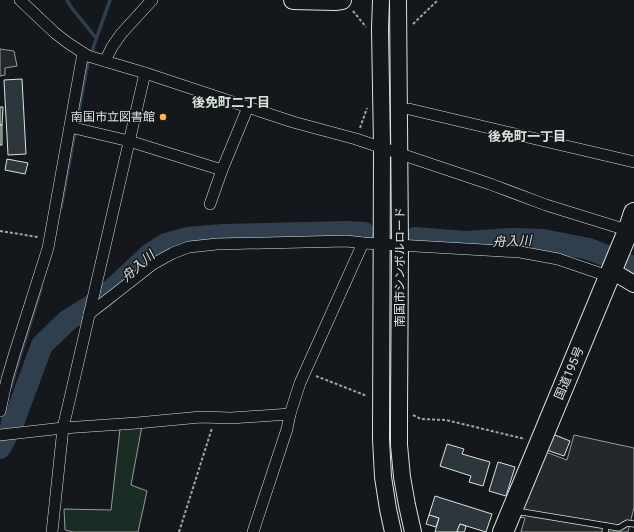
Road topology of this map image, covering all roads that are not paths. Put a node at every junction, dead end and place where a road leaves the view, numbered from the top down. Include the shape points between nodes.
1 (20, 0) edge
2 (152, 0) edge
3 (293, 0) edge
4 (339, 0) edge
5 (382, 0) edge
6 (398, 0) edge
7 (83, 53) junction
8 (105, 61) junction
9 (145, 73) junction
10 (248, 107) junction
11 (409, 109) dead end
12 (70, 127) junction
13 (129, 142) junction
14 (382, 147) junction
15 (400, 154) junction
16 (634, 162) edge
17 (222, 170) junction
18 (210, 204) dead end
19 (632, 225) edge
20 (363, 243) junction
21 (382, 244) junction
22 (400, 245) junction
23 (612, 271) junction
24 (634, 284) edge
25 (90, 312) junction
26 (0, 411) edge
27 (290, 414) junction
28 (63, 428) junction
29 (6, 435) edge
30 (512, 510) junction
31 (634, 524) edge
32 (605, 529) edge
33 (52, 532) edge
34 (253, 532) edge
35 (393, 532) edge
36 (414, 532) edge
37 (503, 532) edge

1 - 7 street via 56,33
2 - 8 street via 122,34
3 - 4 main road
5 - 14 street, 南国市シンボルロード
6 - 15 street, 南国市シンボルロード
7 - 8 street
7 - 12 street
8 - 9 street
9 - 10 street
9 - 13 street
10 - 14 street
10 - 17 street
11 - 16 street
12 - 13 street
12 - 26 street via 48,248 7,379
13 - 17 street
13 - 25 street
14 - 15 street
14 - 21 street, 南国市シンボルロード
15 - 19 street via 546,205
15 - 22 street, 南国市シンボルロード
17 - 18 street
19 - 23 highway, 国道195号
20 - 21 street
20 - 25 street via 347,240 188,247 152,264
20 - 27 street via 300,383
21 - 22 street
21 - 35 street, 南国市シンボルロード via 381,439 383,477
22 - 23 street via 520,252 558,259 602,274
22 - 36 street, 南国市シンボルロード via 399,445 402,477
23 - 24 street
23 - 30 highway, 国道195号
25 - 28 street
27 - 28 street via 231,418 201,417
27 - 34 street
28 - 29 street
28 - 33 street
30 - 32 lane
30 - 37 highway, 国道195号
31 - 32 lane

